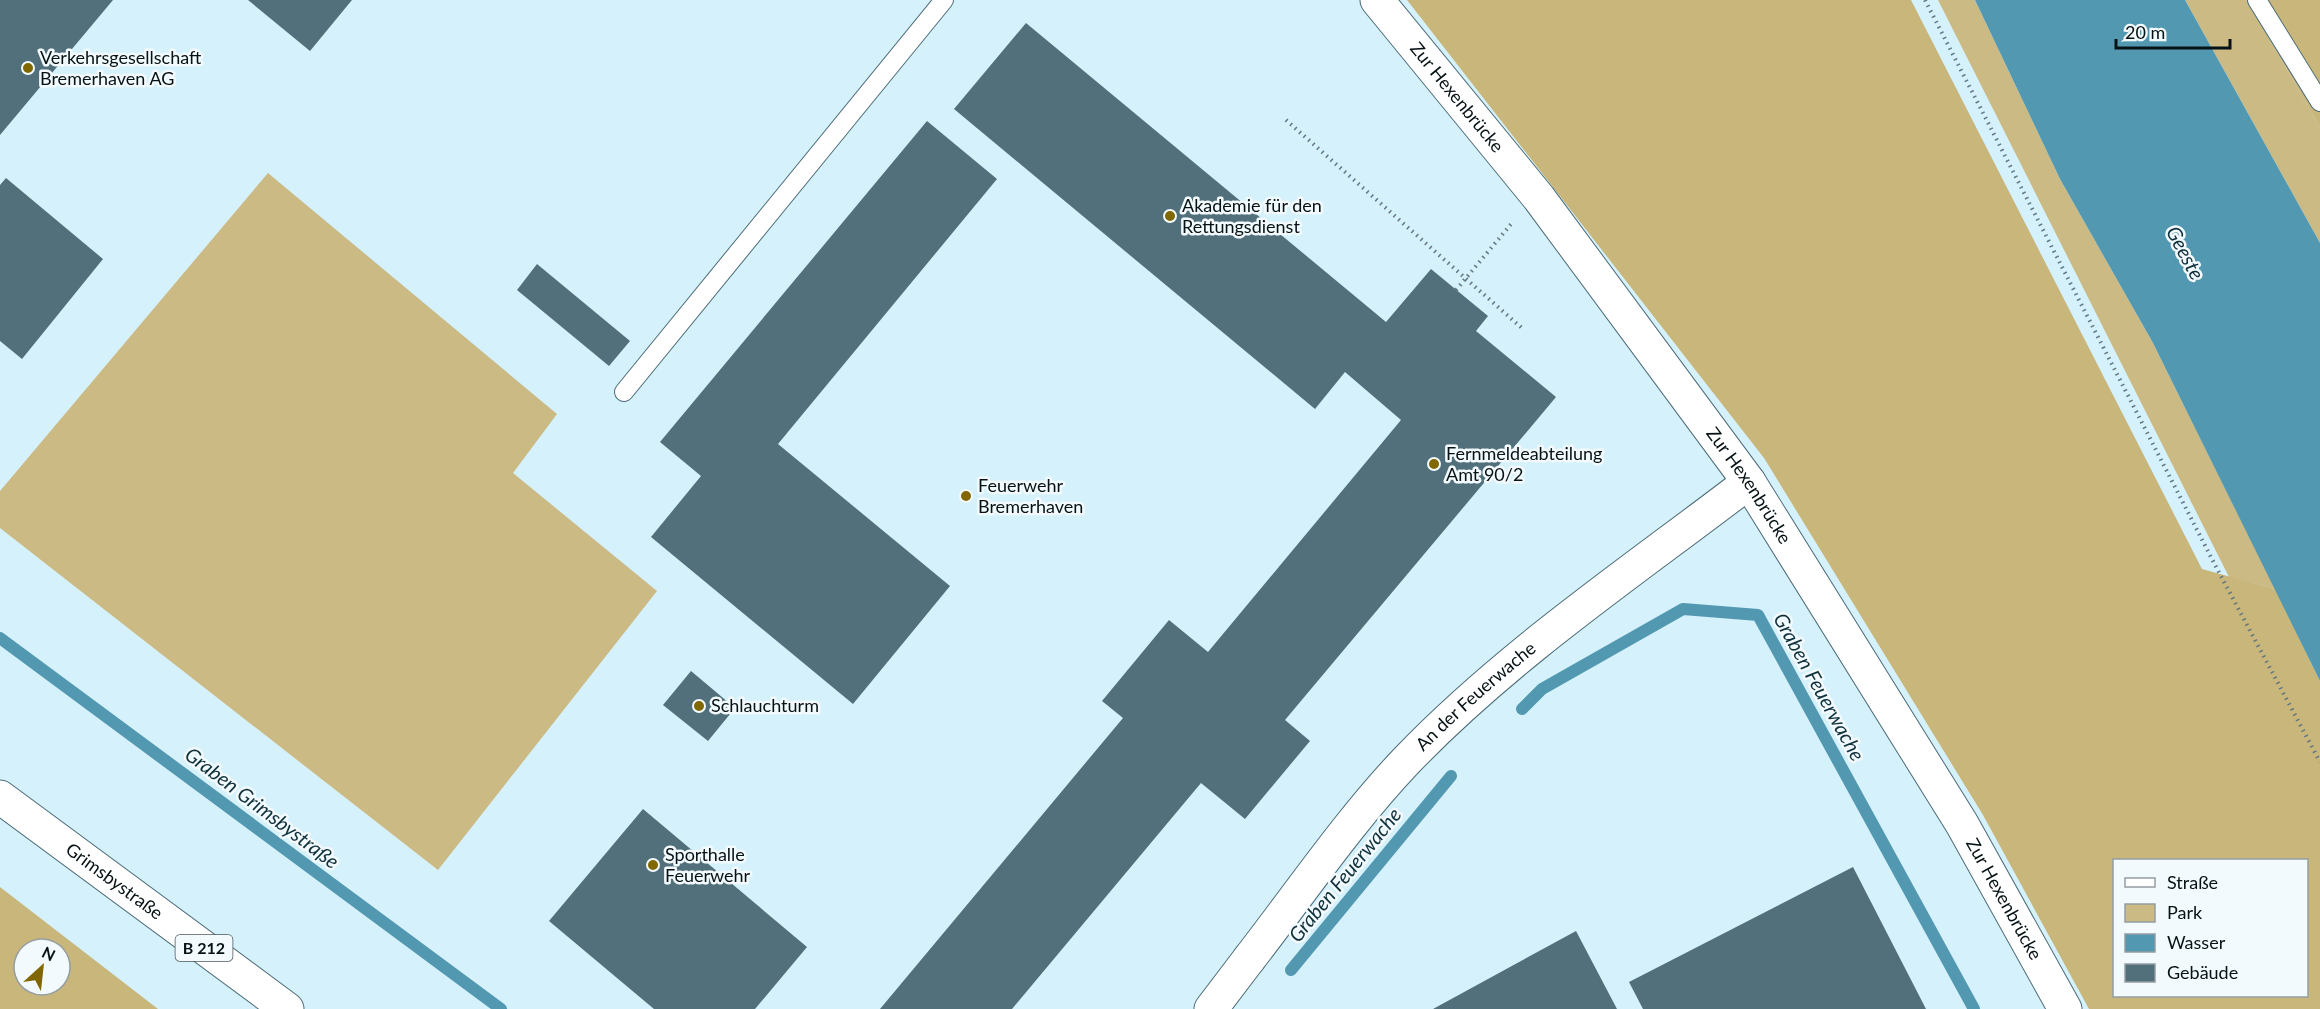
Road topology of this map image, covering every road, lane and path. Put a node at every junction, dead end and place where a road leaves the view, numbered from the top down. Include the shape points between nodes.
1 (944, 0) edge
2 (1377, 0) edge
3 (1925, 0) edge
4 (2257, 0) edge
5 (2320, 102) edge
6 (1286, 120) dead end
7 (1539, 198) junction
8 (1465, 278) junction
9 (1456, 290) dead end
10 (1523, 329) dead end
11 (624, 392) dead end
12 (1749, 482) junction
13 (2320, 762) edge
14 (0, 797) edge
15 (287, 1009) edge
16 (1211, 1009) edge
17 (2065, 1009) edge

1 - 11 lane
2 - 7 main road, Zur Hexenbrücke
3 - 13 path
4 - 5 lane
6 - 8 path
7 - 8 path via 1506,229
7 - 12 main road, Zur Hexenbrücke
8 - 9 path
8 - 10 path
12 - 16 main road, An der Feuerwache via 1539,642 1407,760 1362,812
12 - 17 main road, Zur Hexenbrücke via 1962,824
14 - 15 main road, Grimsbystraße / B 212

